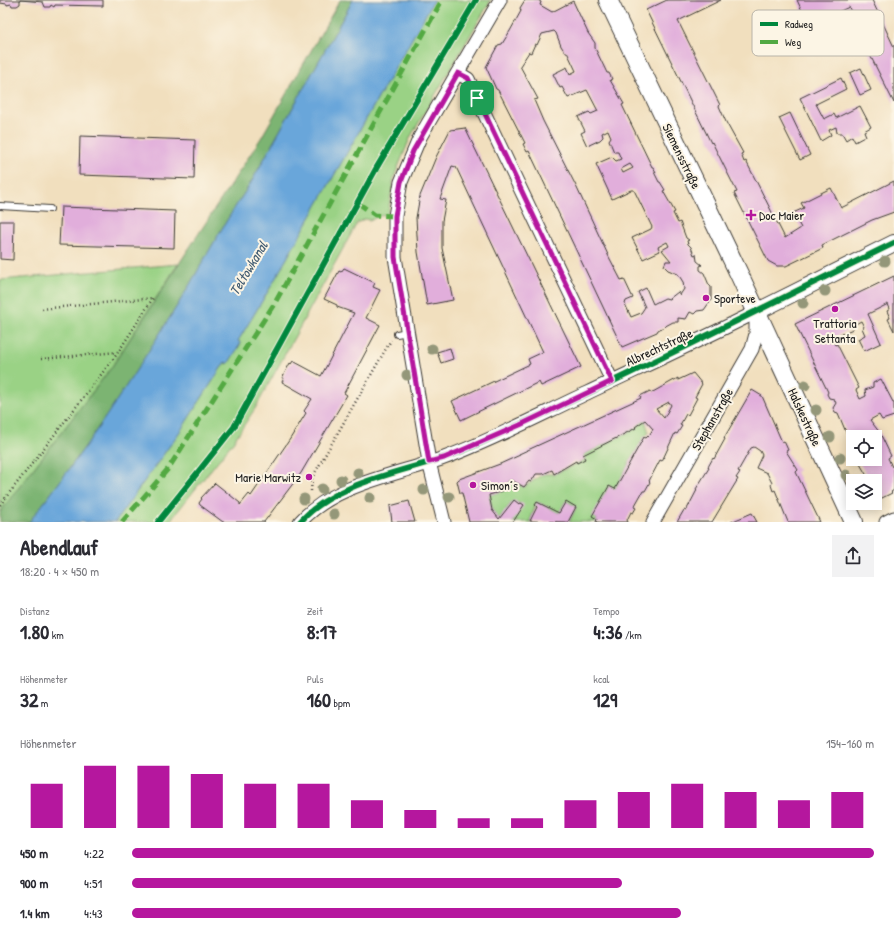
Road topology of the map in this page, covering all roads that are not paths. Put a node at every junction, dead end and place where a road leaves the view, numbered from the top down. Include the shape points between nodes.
1 (500, 0) edge
2 (608, 0) edge
3 (458, 73) junction
4 (0, 206) edge
5 (50, 209) dead end
6 (894, 243) edge
7 (756, 312) junction
8 (612, 381) junction
9 (429, 462) junction
10 (894, 518) edge
11 (300, 522) edge
12 (444, 522) edge
13 (653, 522) edge
14 (854, 522) edge
15 (886, 522) edge

1 - 3 street
2 - 7 main road, Siemensstraße
3 - 8 street via 468,78
3 - 9 street via 420,137 405,170 397,199 394,225 402,333
4 - 5 lane
6 - 7 street, Albrechtstraße
7 - 8 street, Albrechtstraße
7 - 13 street, Stephanstraße via 756,334 752,349
7 - 14 main road, Halskestraße
8 - 9 street, Albrechtstraße via 520,425
9 - 11 street, Albrechtstraße via 392,473 339,494 314,508
9 - 12 street
10 - 15 street

